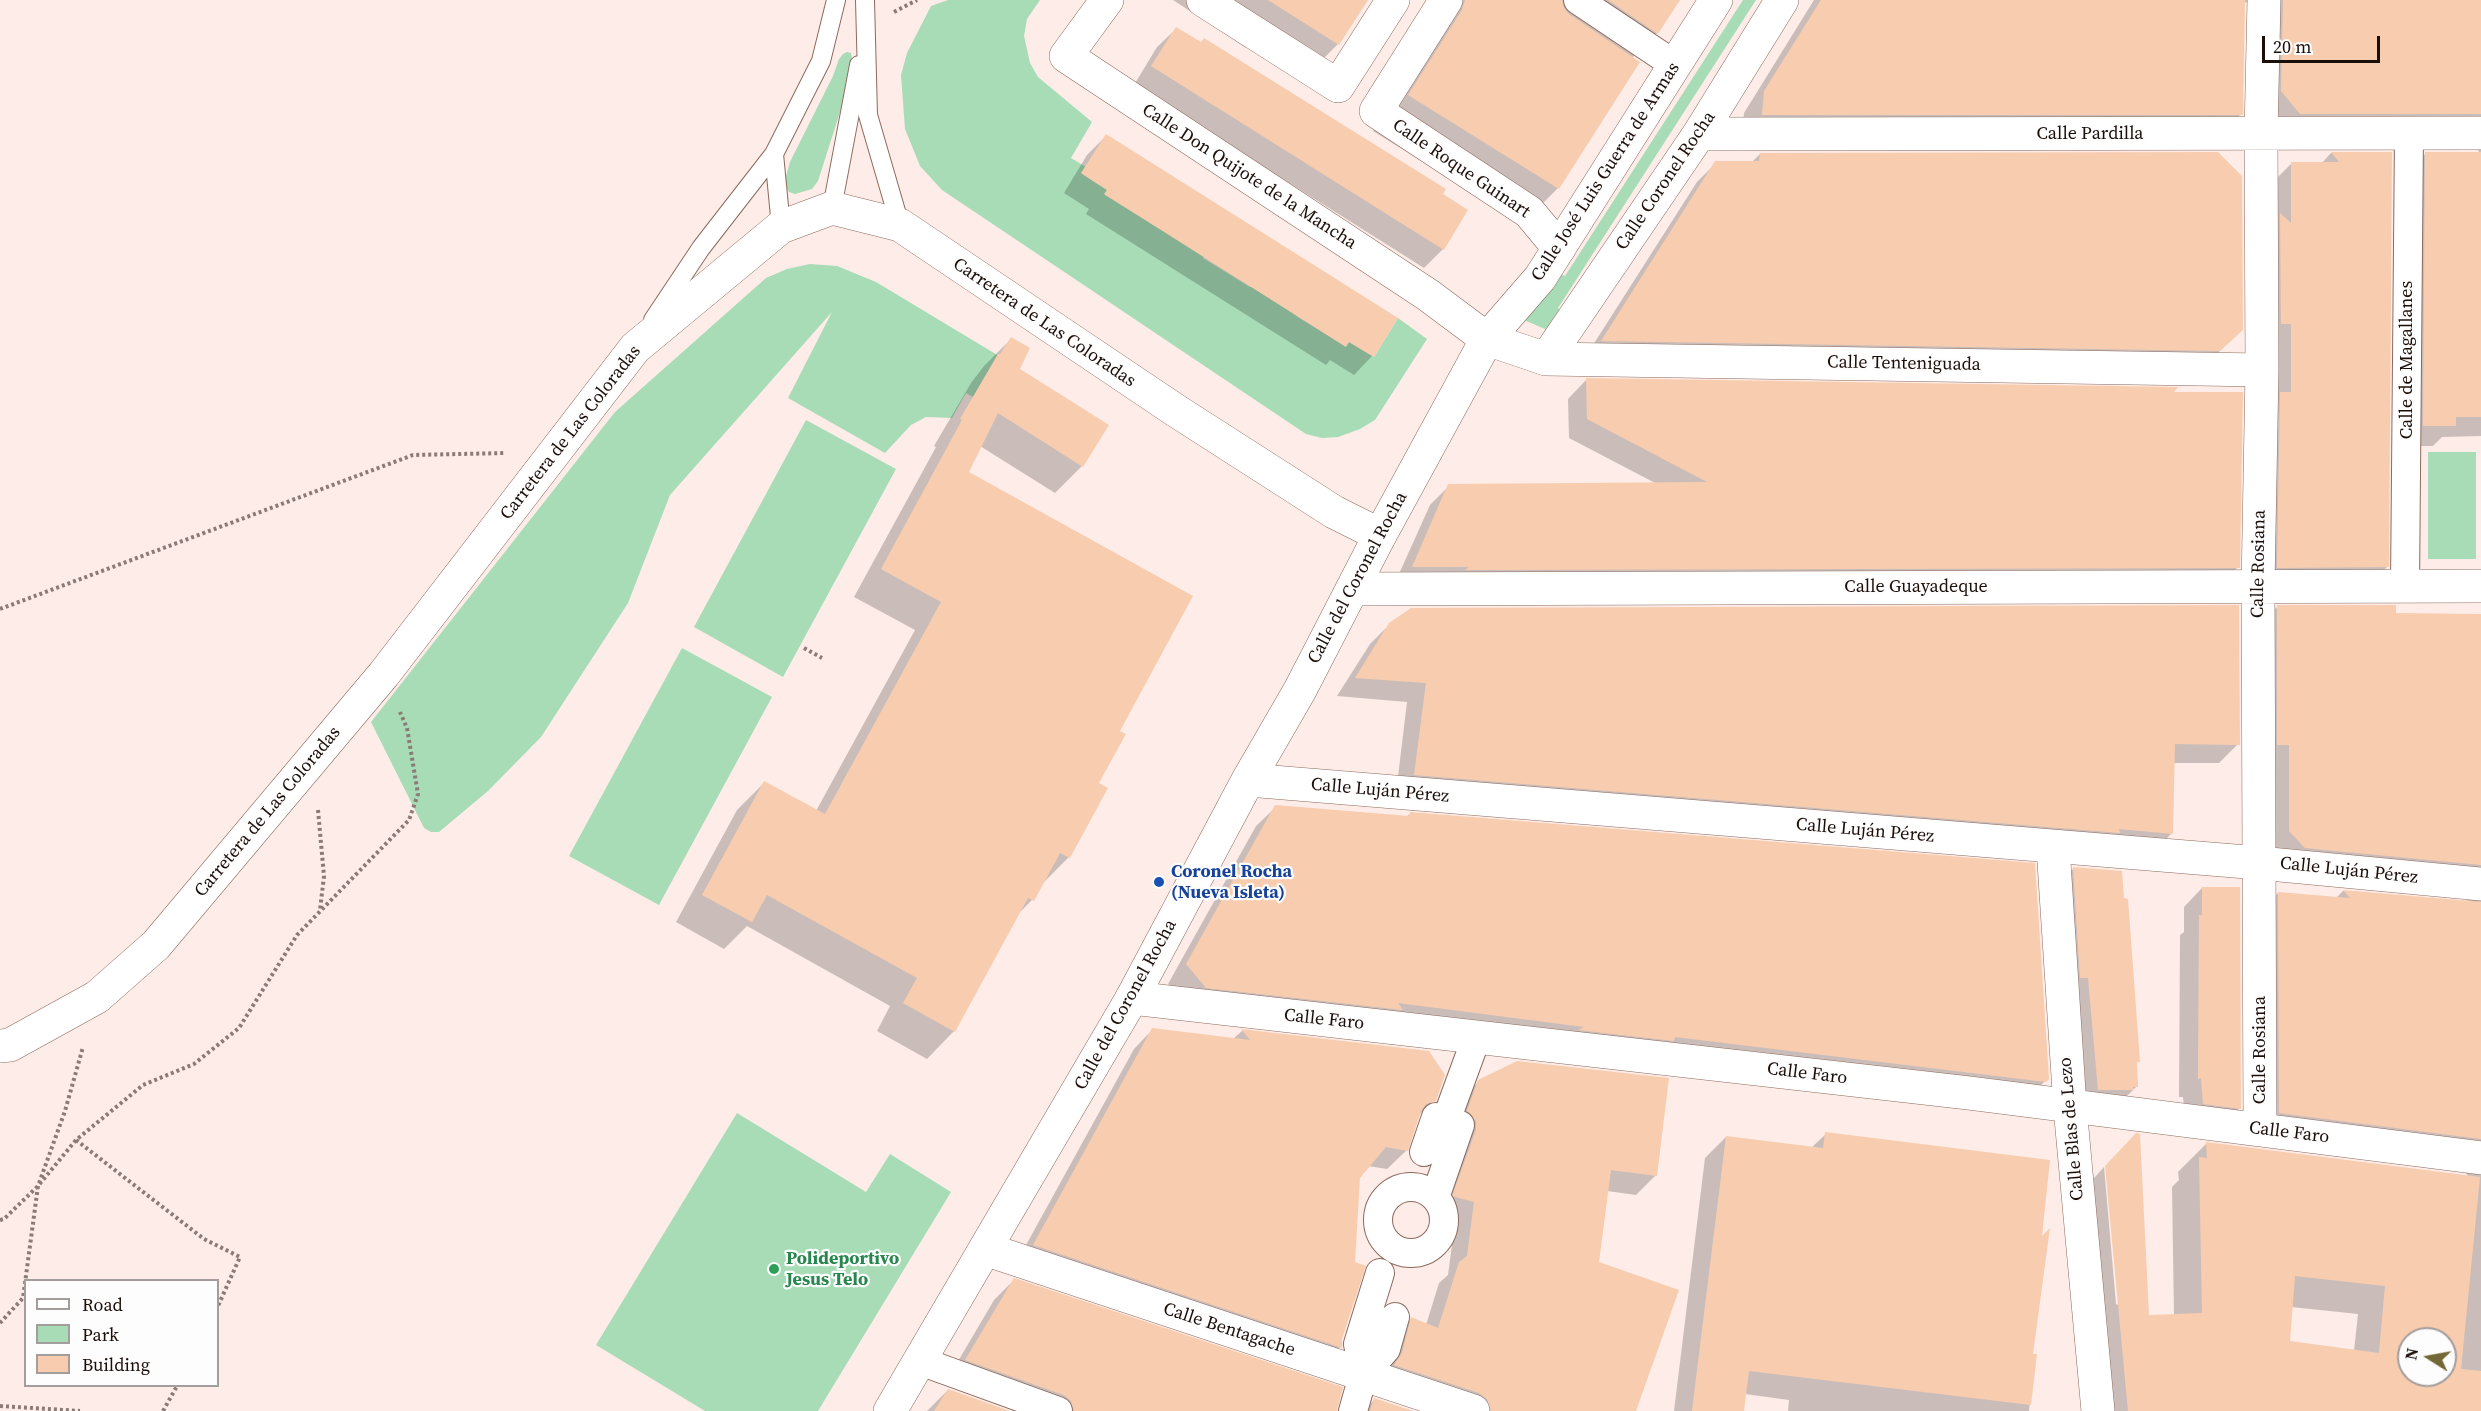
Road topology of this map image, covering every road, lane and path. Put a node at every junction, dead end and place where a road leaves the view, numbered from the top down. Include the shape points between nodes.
1 (836, 0) edge
2 (865, 0) edge
3 (1107, 0) edge
4 (1203, 0) edge
5 (1393, 0) edge
6 (1446, 0) edge
7 (1578, 0) edge
8 (1716, 0) edge
9 (1782, 0) edge
10 (2264, 0) edge
11 (866, 27) junction
12 (1675, 65) junction
13 (2409, 133) junction
14 (2481, 133) edge
15 (1699, 134) junction
16 (2261, 134) junction
17 (774, 154) junction
18 (832, 208) junction
19 (900, 225) junction
20 (781, 227) junction
21 (1559, 249) junction
22 (1487, 339) junction
23 (635, 348) junction
24 (1545, 359) junction
25 (2262, 370) junction
26 (555, 453) junction
27 (1380, 535) junction
28 (2258, 586) junction
29 (2405, 586) junction
30 (2481, 586) edge
31 (1352, 589) junction
32 (0, 609) edge
33 (804, 648) dead end
34 (822, 658) dead end
35 (384, 674) junction
36 (1248, 780) junction
37 (317, 803) dead end
38 (2053, 847) junction
39 (2259, 863) junction
40 (2481, 884) edge
41 (320, 911) junction
42 (97, 997) junction
43 (1132, 998) junction
44 (1477, 1036) junction
45 (0, 1046) edge
46 (2070, 1107) junction
47 (2260, 1129) junction
48 (76, 1140) junction
49 (1436, 1142) junction
50 (2481, 1158) edge
51 (38, 1186) junction
52 (1430, 1189) junction
53 (0, 1220) edge
54 (985, 1249) junction
55 (1390, 1267) junction
56 (26, 1279) edge
57 (24, 1291) edge
58 (219, 1304) edge
59 (1395, 1317) dead end
60 (0, 1323) edge
61 (920, 1361) junction
62 (1367, 1361) junction
63 (176, 1387) edge
64 (0, 1406) edge
65 (80, 1411) edge
66 (164, 1411) edge
67 (890, 1411) edge
68 (1058, 1411) edge
69 (1353, 1411) edge
70 (1473, 1411) edge
71 (2098, 1411) edge

1 - 17 lane via 821,61
2 - 11 lane
3 - 22 street, Calle Don Quijote de la Mancha via 1066,56 1436,301
4 - 5 street via 1338,86
6 - 21 street, Calle Roque Guinart via 1376,111 1529,212
7 - 12 street
8 - 12 street, Calle José Luis Guerra de Armas
9 - 15 street, Calle Coronel Rocha
10 - 16 street, Calle Rosiana
11 - 18 lane
11 - 19 lane via 868,115
12 - 21 street, Calle José Luis Guerra de Armas
13 - 14 street, Calle Pardilla
13 - 16 street, Calle Pardilla
13 - 29 street, Calle de Magallanes
15 - 16 street, Calle Pardilla
15 - 24 street, Calle Coronel Rocha
16 - 25 street, Calle Rosiana
17 - 20 lane
17 - 23 lane via 701,248
18 - 19 street, Carretera de Las Coloradas
18 - 20 street, Carretera de Las Coloradas
19 - 27 street, Carretera de Las Coloradas via 1175,410 1334,512
20 - 23 street, Carretera de Las Coloradas
21 - 22 street, Calle José Luis Guerra de Armas via 1540,278
22 - 24 street, Calle Tenteniguada
22 - 27 street, Calle del Coronel Rocha
23 - 26 street, Carretera de Las Coloradas
24 - 25 street, Calle Tenteniguada
25 - 28 street, Calle Rosiana
26 - 32 path via 414,455
26 - 35 street, Carretera de Las Coloradas
27 - 31 street, Calle del Coronel Rocha
28 - 29 street, Calle Guayadeque
28 - 31 street, Calle Guayadeque
28 - 39 street, Calle Rosiana
29 - 30 street, Calle Guayadeque
31 - 36 street, Calle del Coronel Rocha
33 - 34 path
35 - 41 path via 407,728 418,794 409,819
35 - 42 street, Carretera de Las Coloradas via 156,945
36 - 38 street, Calle Luján Pérez
36 - 43 street, Calle del Coronel Rocha
37 - 41 path via 324,876
38 - 39 street, Calle Luján Pérez
38 - 46 street, Calle Blas de Lezo
39 - 40 street, Calle Luján Pérez
39 - 47 street, Calle Rosiana
41 - 48 path via 297,935 239,1028 194,1065 144,1085
42 - 45 street, Carretera de Las Coloradas via 10,1045
42 - 51 path via 65,1111
43 - 44 street, Calle Faro
43 - 54 street, Calle del Coronel Rocha
44 - 46 street, Calle Faro
44 - 49 street
46 - 47 street, Calle Faro
46 - 71 street, Calle Blas de Lezo
47 - 50 street, Calle Faro
48 - 51 path
48 - 58 path via 204,1239 240,1257
49 - 52 street
49 - 52 street via 1460,1125
51 - 53 path
51 - 56 path
52 - 55 street via 1443,1208 1443,1230 1438,1240
52 - 55 street via 1399,1189 1379,1210
54 - 61 street, Calle del Coronel Rocha
54 - 62 street, Calle Bentagache
55 - 62 street via 1358,1344
57 - 60 path via 23,1298
59 - 62 street via 1386,1349
61 - 67 street, Calle del Coronel Rocha
61 - 68 street
62 - 69 street
62 - 70 street, Calle Bentagache
63 - 66 path
64 - 65 path

